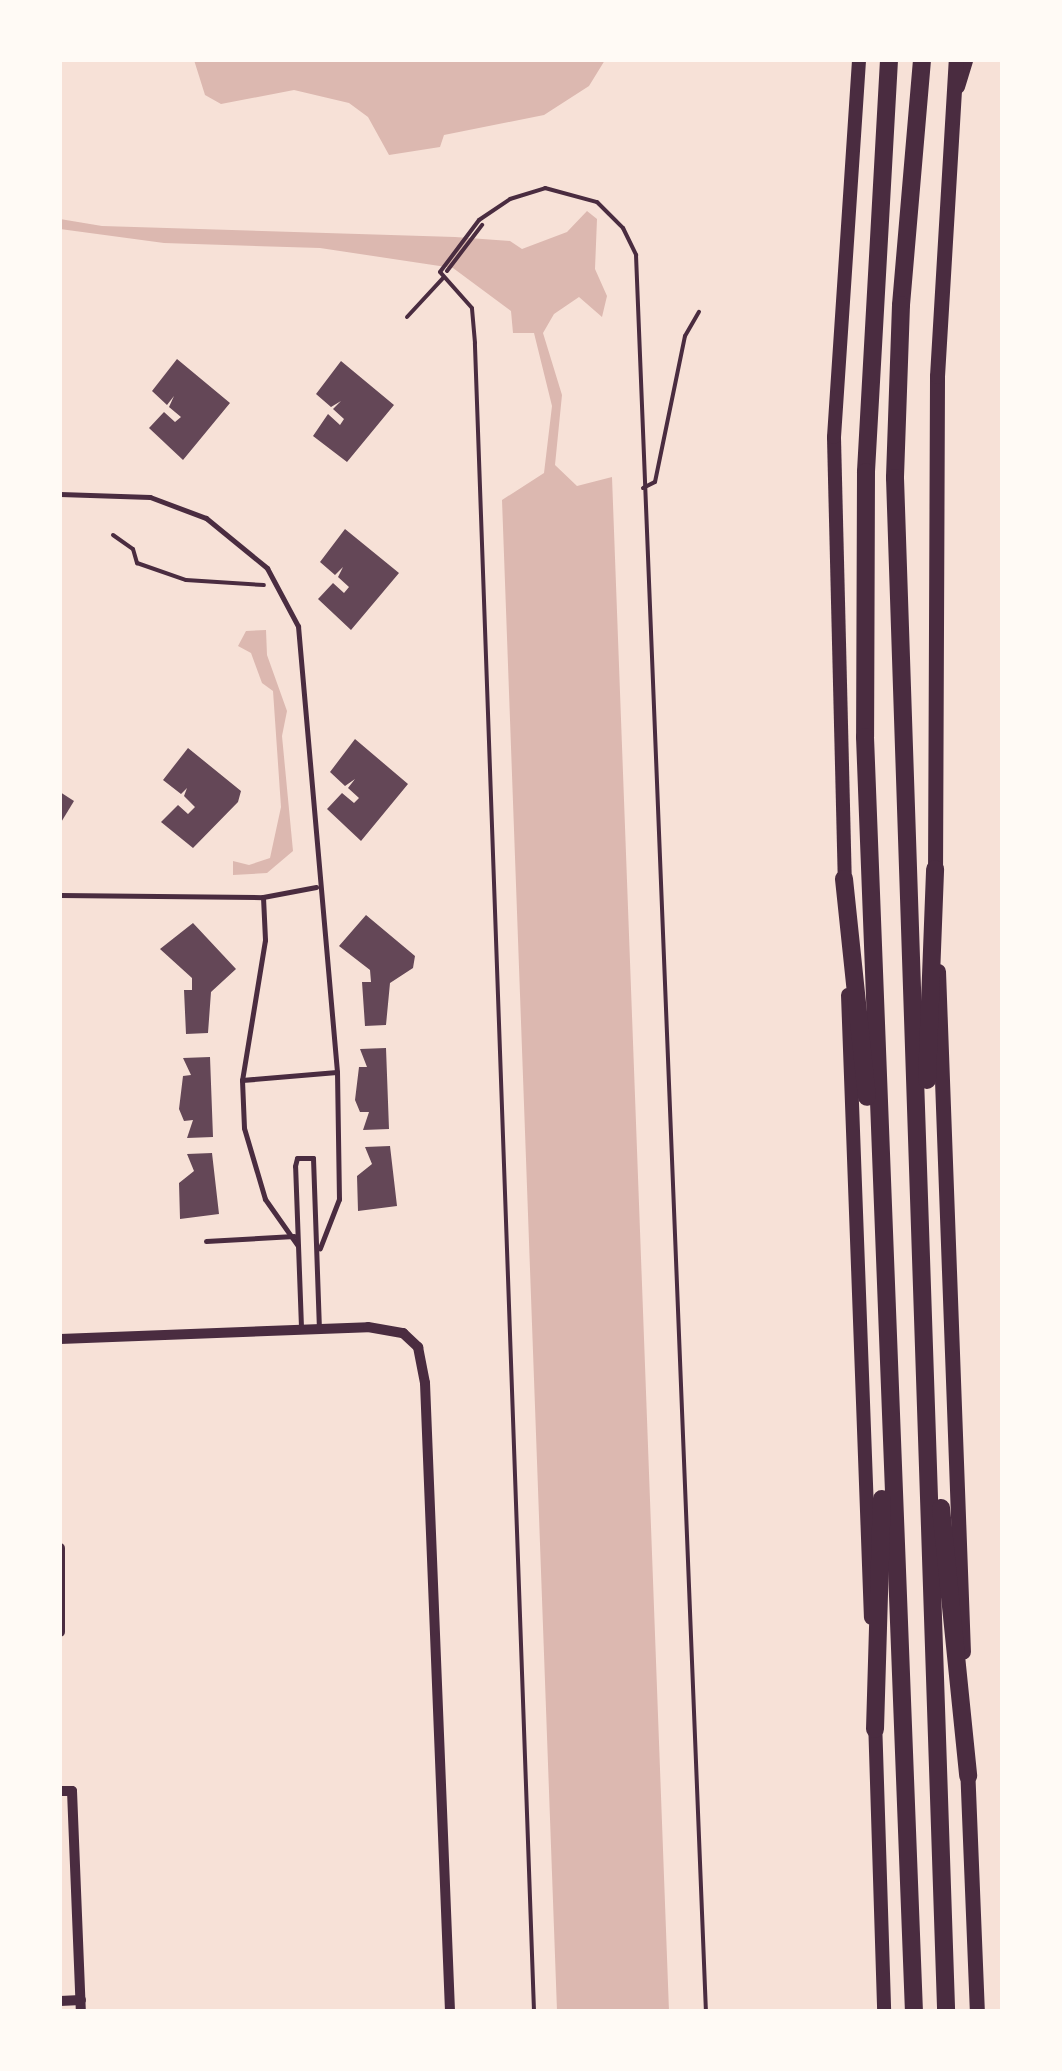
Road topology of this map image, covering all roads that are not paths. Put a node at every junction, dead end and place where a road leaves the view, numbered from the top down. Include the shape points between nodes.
1 (856, 60) edge
2 (889, 60) edge
3 (922, 60) edge
4 (956, 60) edge
5 (966, 60) edge
6 (954, 98) junction
7 (60, 494) edge
8 (935, 869) junction
9 (844, 878) junction
10 (316, 887) junction
11 (60, 895) edge
12 (263, 896) junction
13 (337, 1072) junction
14 (242, 1080) junction
15 (294, 1236) junction
16 (206, 1241) dead end
17 (298, 1246) junction
18 (320, 1248) junction
19 (884, 1256) junction
20 (920, 1256) junction
21 (319, 1328) junction
22 (301, 1331) junction
23 (60, 1339) edge
24 (887, 1339) junction
25 (924, 1341) junction
26 (60, 1548) edge
27 (60, 1632) edge
28 (875, 1729) junction
29 (968, 1776) junction
30 (60, 1791) edge
31 (76, 1896) junction
32 (60, 1897) edge
33 (60, 2000) edge
34 (81, 2005) edge
35 (450, 2011) edge
36 (884, 2011) edge
37 (914, 2011) edge
38 (946, 2011) edge
39 (977, 2011) edge

1 - 9 street via 834,436
2 - 19 highway via 866,472 865,699
3 - 20 highway via 901,305 895,478
4 - 6 main road
5 - 6 street
6 - 8 main road via 937,376
7 - 10 lane via 170,501 218,525 278,582 298,626 302,655
8 - 20 highway
8 - 29 main road
9 - 19 highway
9 - 28 street
10 - 12 lane
10 - 13 lane via 330,963
11 - 12 lane
12 - 14 lane via 264,940
13 - 14 lane
13 - 18 lane via 339,1199
14 - 15 lane via 250,1163 265,1199
15 - 16 lane
15 - 17 lane
17 - 18 lane via 295,1166 298,1158 312,1158
17 - 22 lane
18 - 21 lane
19 - 24 highway
20 - 25 highway
21 - 22 street
21 - 35 street via 403,1333 424,1362
22 - 23 street
24 - 28 highway
24 - 37 highway
25 - 29 highway
25 - 38 highway
26 - 27 street
28 - 36 street
29 - 39 main road
30 - 31 street via 72,1791
31 - 32 street
31 - 34 street
33 - 34 street

